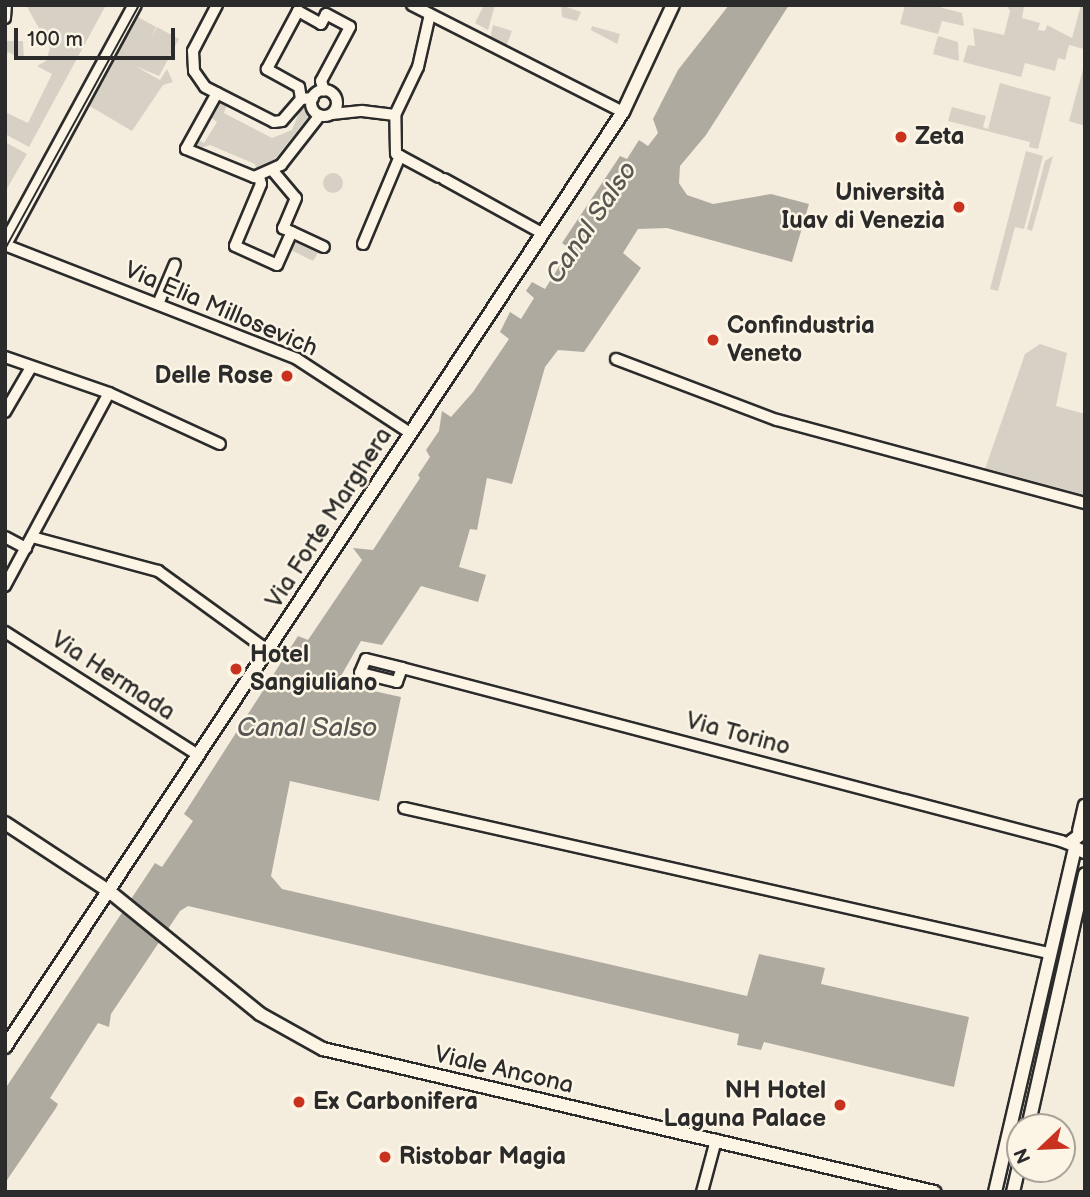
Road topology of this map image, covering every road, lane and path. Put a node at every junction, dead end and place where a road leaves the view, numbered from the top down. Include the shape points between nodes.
1 (6, 5) edge
2 (135, 5) edge
3 (217, 5) edge
4 (412, 5) edge
5 (673, 5) edge
6 (430, 14) junction
7 (5, 18) edge
8 (324, 91) junction
9 (217, 93) junction
10 (335, 96) junction
11 (313, 97) junction
12 (301, 99) junction
13 (362, 111) junction
14 (623, 111) junction
15 (332, 114) junction
16 (320, 115) junction
17 (395, 115) junction
18 (400, 156) junction
19 (273, 171) junction
20 (259, 177) junction
21 (287, 230) junction
22 (542, 233) junction
23 (5, 244) edge
24 (363, 244) dead end
25 (324, 247) dead end
26 (175, 264) dead end
27 (158, 304) junction
28 (5, 357) edge
29 (616, 359) dead end
30 (30, 369) junction
31 (109, 393) junction
32 (5, 412) edge
33 (410, 433) junction
34 (220, 444) dead end
35 (1085, 503) edge
36 (5, 537) edge
37 (32, 537) junction
38 (26, 548) junction
39 (5, 586) edge
40 (5, 632) edge
41 (267, 650) junction
42 (402, 668) dead end
43 (198, 755) junction
44 (1085, 806) edge
45 (404, 808) dead end
46 (5, 823) edge
47 (1076, 841) edge
48 (1085, 874) edge
49 (115, 896) junction
50 (1048, 953) junction
51 (5, 1046) edge
52 (1031, 1113) edge
53 (716, 1140) junction
54 (702, 1192) edge
55 (934, 1192) edge
56 (995, 1192) edge

1 - 7 street
2 - 23 street
3 - 9 street via 192,60 198,79
4 - 6 street
5 - 14 street, Via Forte Marghera
6 - 14 street
6 - 17 street via 418,67
8 - 10 street
8 - 11 street
8 - 12 street via 321,81 350,27 326,14 321,24 298,11 267,69 299,87
9 - 12 street via 278,123
9 - 20 street via 186,149
10 - 13 street
10 - 15 street via 337,107
11 - 12 street
11 - 16 street via 314,110
13 - 15 street
13 - 17 street
14 - 22 street, Via Forte Marghera
15 - 16 street
16 - 19 street
17 - 18 street via 396,154
18 - 22 street
18 - 24 street
19 - 20 street
19 - 21 street via 296,198
20 - 21 street via 261,184 235,246 277,265
21 - 25 street
22 - 33 street, Via Forte Marghera
23 - 27 street, Via Elia Millosevich
26 - 27 street
27 - 33 street, Via Elia Millosevich via 297,359
28 - 30 street
29 - 35 street via 777,420
30 - 31 street
30 - 32 street
31 - 34 street
31 - 37 street
33 - 41 street, Via Forte Marghera
36 - 38 street
37 - 38 street
37 - 41 street via 158,571
38 - 39 street
40 - 43 street, Via Hermada
41 - 43 street, Via Forte Marghera
42 - 47 street, Via Torino
43 - 49 street, Via Forte Marghera
44 - 47 street
45 - 50 street
46 - 49 street, Viale Ancona
47 - 50 street
48 - 52 street
49 - 51 street, Via Forte Marghera
49 - 53 street, Viale Ancona via 260,1014 323,1049
50 - 56 street
53 - 54 street
53 - 55 street, Viale Ancona

